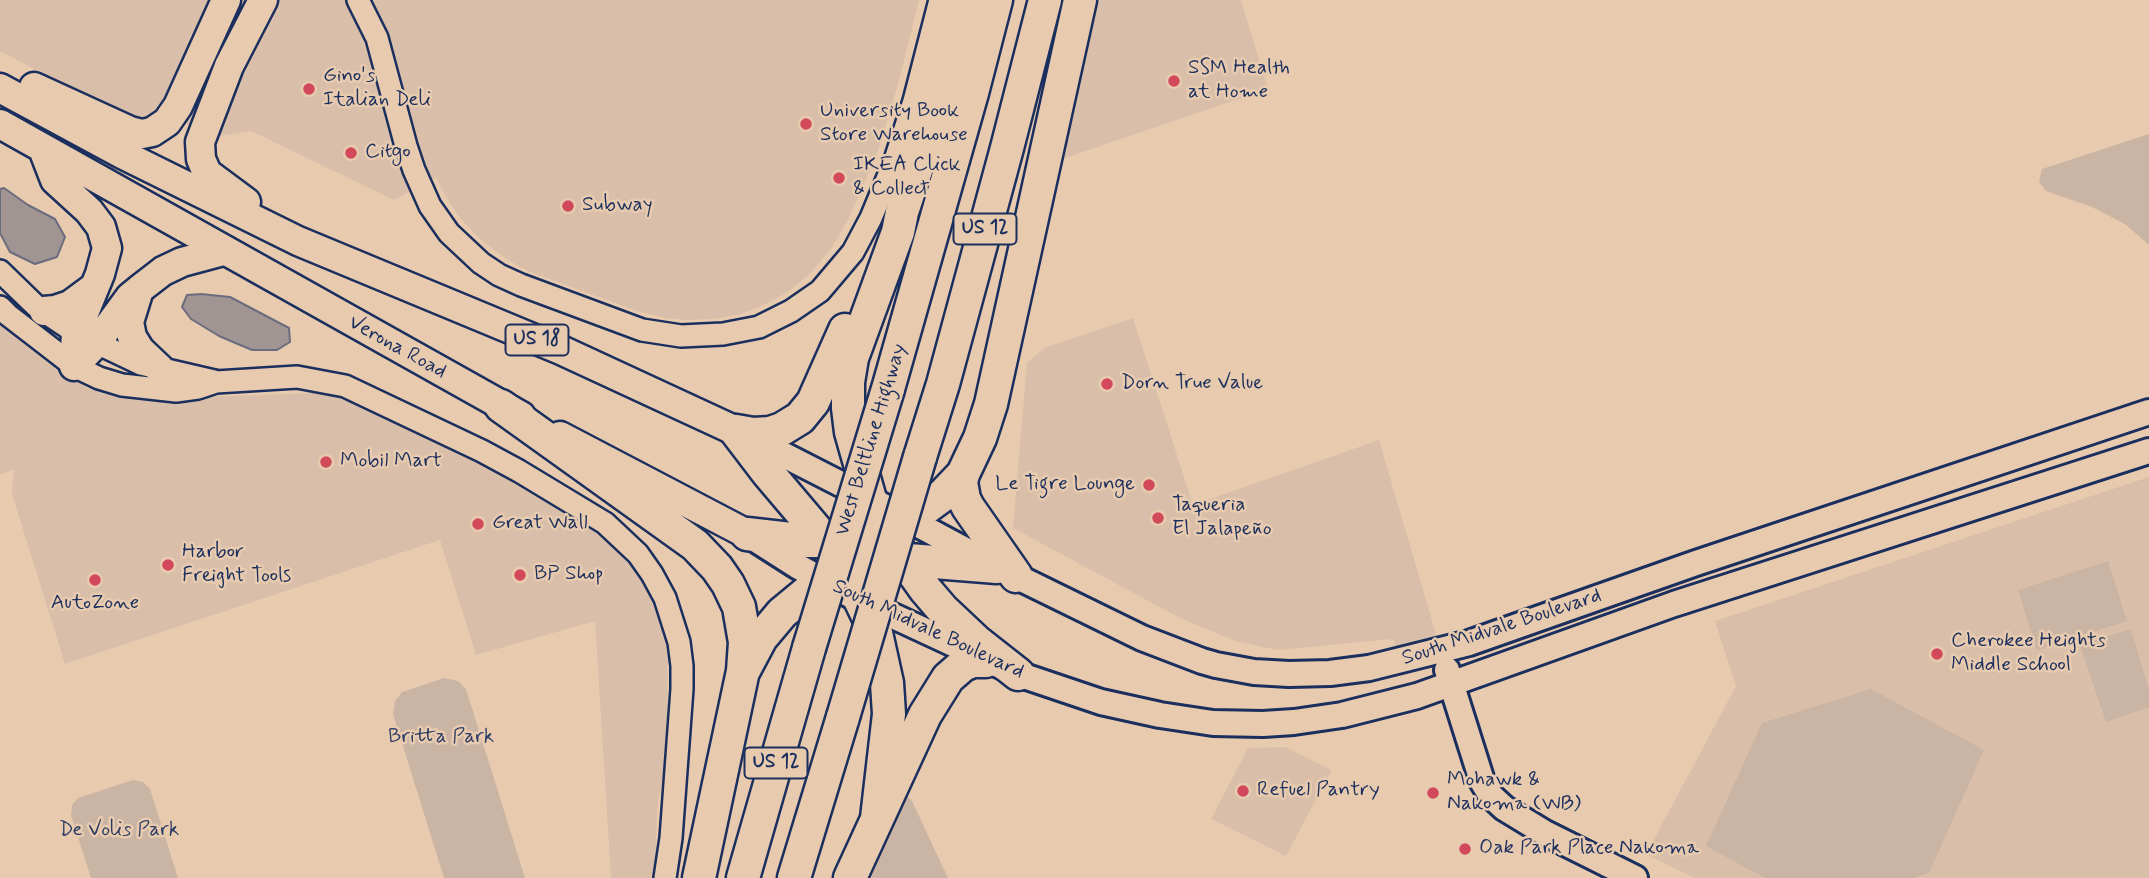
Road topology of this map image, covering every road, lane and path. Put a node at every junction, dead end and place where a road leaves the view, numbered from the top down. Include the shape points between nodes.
1 (263, 0) edge
2 (358, 0) edge
3 (940, 0) edge
4 (966, 0) edge
5 (996, 0) edge
6 (1045, 0) edge
7 (1080, 0) edge
8 (225, 2) edge
9 (0, 72) edge
10 (0, 88) edge
11 (0, 124) edge
12 (43, 149) junction
13 (902, 212) junction
14 (298, 241) junction
15 (223, 251) junction
16 (0, 271) edge
17 (93, 288) junction
18 (141, 288) junction
19 (0, 307) edge
20 (44, 311) junction
21 (87, 338) junction
22 (74, 366) junction
23 (171, 372) junction
24 (216, 382) junction
25 (501, 407) junction
26 (2149, 412) edge
27 (736, 431) junction
28 (2149, 450) edge
29 (963, 474) junction
30 (870, 499) junction
31 (898, 525) junction
32 (747, 534) junction
33 (828, 541) junction
34 (903, 558) junction
35 (821, 571) junction
36 (1007, 572) junction
37 (861, 601) junction
38 (1441, 651) junction
39 (986, 661) junction
40 (743, 671) junction
41 (1018, 674) junction
42 (1451, 684) junction
43 (877, 817) junction
44 (665, 878) edge
45 (699, 878) edge
46 (743, 878) edge
47 (794, 878) edge
48 (850, 878) edge
49 (1635, 878) edge

1 - 14 highway via 205,125 201,159 207,173
2 - 3 street via 377,38 414,170 433,212 449,233 499,275 521,285 642,330 681,336 759,327 820,291 853,252 895,160
4 - 13 highway via 939,102
5 - 46 highway, West Beltline Highway / US 12, bridge via 888,389
6 - 47 highway, US 12, bridge via 943,384
7 - 29 highway via 992,404
8 - 9 highway via 178,106 167,122 148,133 130,131
10 - 14 highway, US 18
11 - 12 highway, Verona Road
12 - 15 highway, Verona Road
12 - 17 highway via 55,180 101,227 107,247
13 - 27 highway via 813,402 800,418 782,429 753,434
13 - 30 highway via 848,382 851,432
14 - 27 highway, US 18 via 561,350
15 - 18 highway via 182,262
15 - 25 highway, Verona Road
16 - 20 street
17 - 20 highway via 70,305
17 - 21 highway
18 - 21 highway
18 - 23 highway via 129,322 132,337 140,350
19 - 22 street
20 - 21 street
21 - 22 highway
21 - 23 street via 134,361
22 - 23 street via 104,365 148,376
22 - 24 street via 107,381 140,388 183,390
23 - 24 street
24 - 44 street via 297,377 345,386 519,471 605,523 638,554 665,598 682,666
25 - 32 highway, Verona Road
25 - 40 highway via 695,545 717,568 741,614
26 - 38 main road, South Midvale Boulevard
27 - 30 main road
27 - 33 highway, US 18
28 - 42 main road, South Midvale Boulevard via 1674,604
29 - 31 highway via 943,495
29 - 36 highway via 962,491 968,507
30 - 31 highway
31 - 33 highway via 864,537
31 - 34 highway
31 - 36 main road, South Midvale Boulevard
32 - 33 highway
32 - 35 main road, Verona Road
33 - 35 highway, US 18
34 - 35 highway
34 - 36 highway
34 - 41 highway via 943,610
35 - 37 highway, US 18
35 - 40 highway via 761,638
36 - 38 main road, South Midvale Boulevard via 1142,638 1202,661 1254,672 1330,673
37 - 39 main road, South Midvale Boulevard
37 - 43 highway, US 18 via 876,633 887,683 889,714
38 - 42 main road
39 - 41 main road, South Midvale Boulevard
39 - 43 highway via 963,665 948,678 925,715
40 - 45 highway
41 - 42 main road, South Midvale Boulevard via 1101,702 1232,724 1342,715
42 - 49 main road via 1491,796 1545,833
43 - 48 highway, US 18

